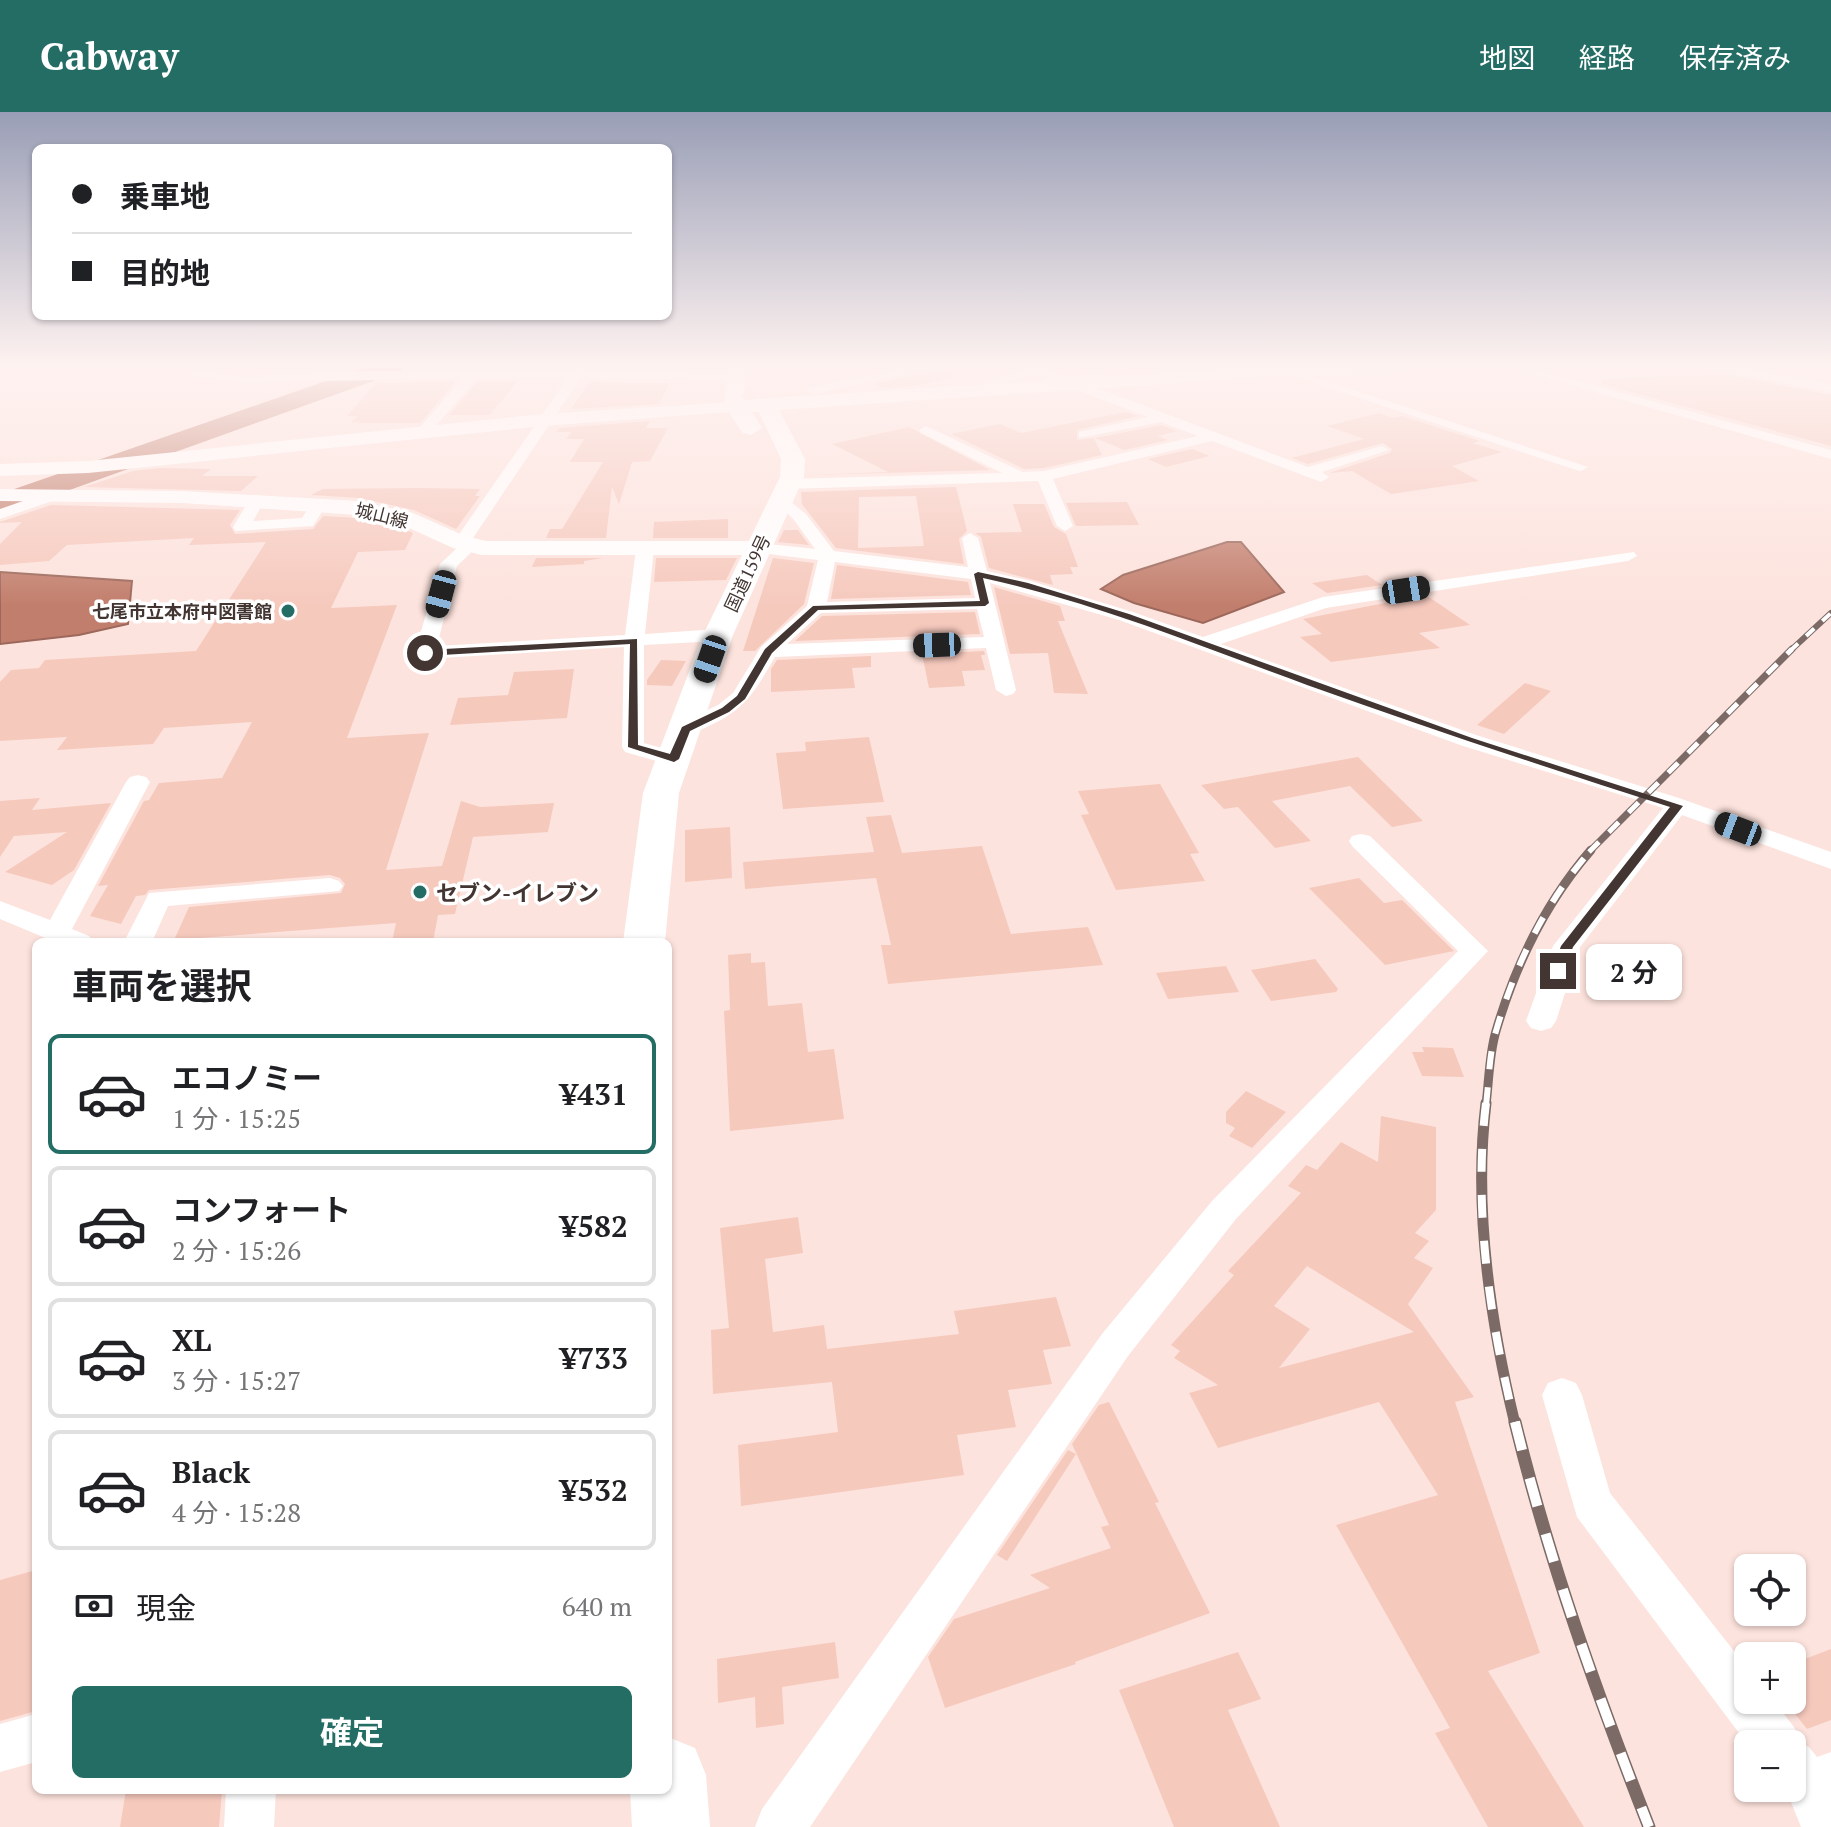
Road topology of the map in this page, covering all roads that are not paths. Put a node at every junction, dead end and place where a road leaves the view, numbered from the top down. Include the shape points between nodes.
1 (292, 446) edge
2 (527, 446) edge
3 (764, 446) edge
4 (788, 446) edge
5 (959, 446) edge
6 (1172, 446) edge
7 (1241, 446) edge
8 (1516, 446) edge
9 (1799, 446) edge
10 (1382, 450) dead end
11 (1831, 455) edge
12 (1581, 467) dead end
13 (0, 470) edge
14 (1044, 476) junction
15 (1022, 477) junction
16 (784, 491) junction
17 (257, 500) junction
18 (1, 501) edge
19 (319, 504) junction
20 (1065, 526) dead end
21 (970, 538) dead end
22 (467, 543) junction
23 (760, 548) junction
24 (645, 549) junction
25 (828, 555) junction
26 (1628, 556) dead end
27 (978, 574) junction
28 (985, 603) junction
29 (816, 608) junction
30 (718, 635) junction
31 (634, 641) junction
32 (993, 642) junction
33 (1202, 644) junction
34 (768, 651) junction
35 (1006, 690) dead end
36 (680, 744) junction
37 (138, 782) dead end
38 (1677, 806) junction
39 (1361, 841) dead end
40 (1831, 861) edge
41 (330, 886) dead end
42 (0, 909) edge
43 (68, 937) edge
44 (140, 938) edge
45 (644, 938) edge
46 (1541, 1021) dead end
47 (1562, 1395) dead end
48 (1766, 1730) edge
49 (32, 1739) edge
50 (0, 1748) edge
51 (251, 1794) edge
52 (669, 1794) edge
53 (249, 1827) edge
54 (671, 1827) edge
55 (780, 1827) edge

1 - 13 main road
2 - 22 street
3 - 16 highway via 778,465
4 - 16 highway, 国道159号 via 792,477
5 - 15 street
6 - 14 street
7 - 10 street via 1314,474
8 - 12 street
9 - 11 street
14 - 15 street
14 - 20 street
15 - 16 street
16 - 23 highway, 国道159号
16 - 25 street
17 - 18 main road, 城山線
17 - 19 main road, 城山線
17 - 19 street via 241,527 307,523
19 - 22 main road, 城山線 via 405,518
21 - 27 street
22 - 24 main road, 城山線 via 482,548
22 - 31 street via 449,564 425,653
23 - 24 main road, 城山線
23 - 25 street
23 - 30 highway, 国道159号
24 - 31 street
25 - 27 street
25 - 29 street
26 - 33 street via 1323,603
27 - 28 street
27 - 33 street via 1072,598
28 - 29 street
28 - 32 street
29 - 34 street
30 - 31 street
30 - 36 highway, 国道159号
31 - 36 street via 633,747
32 - 34 street
32 - 35 street
33 - 38 street via 1468,740
34 - 36 street via 741,697
36 - 45 highway, 国道159号 via 661,793
37 - 43 street
38 - 40 street
38 - 46 street via 1567,946
39 - 55 street via 1474,951 1224,1210 1115,1345
41 - 44 street via 158,899
42 - 43 street
47 - 48 street via 1592,1503
49 - 50 street
51 - 53 street
52 - 54 highway

